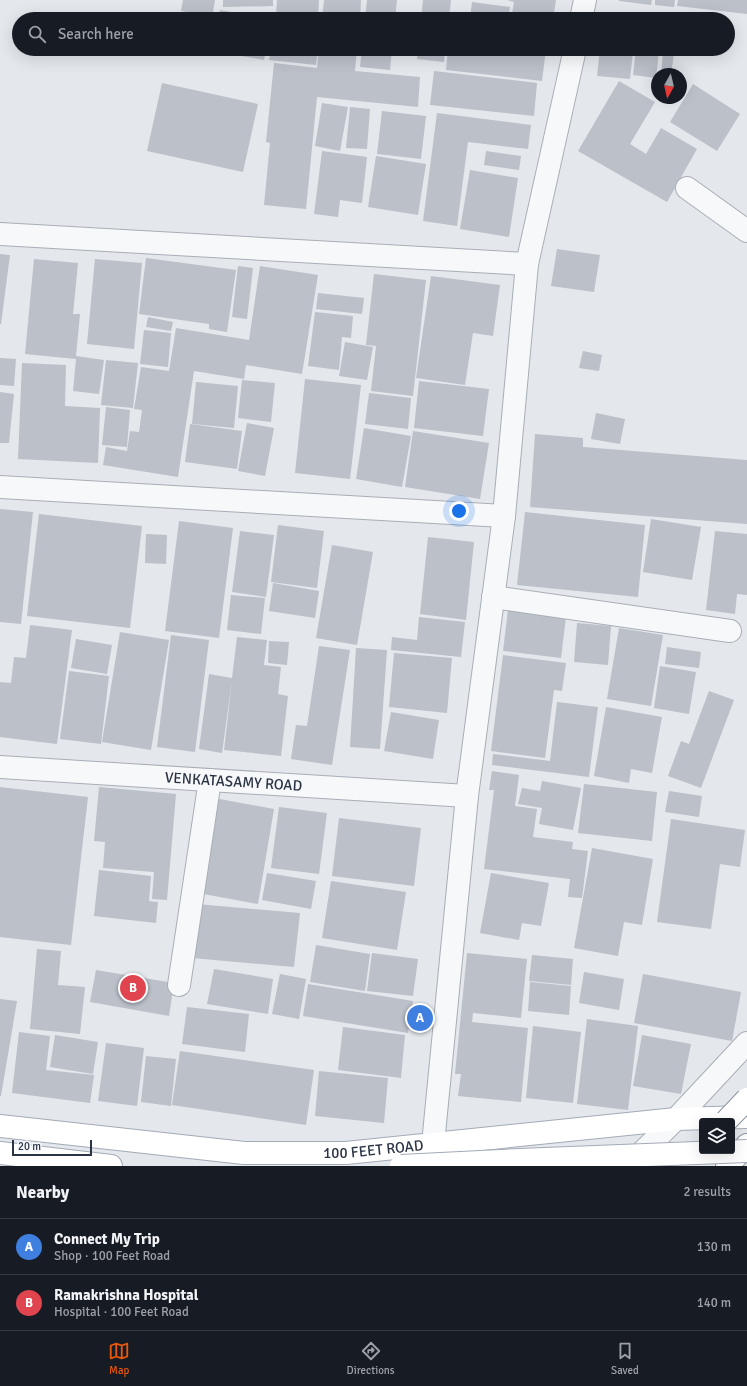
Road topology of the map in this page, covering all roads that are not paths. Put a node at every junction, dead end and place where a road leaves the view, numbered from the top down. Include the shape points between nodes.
1 (585, 0) edge
2 (582, 12) edge
3 (572, 56) edge
4 (687, 188) dead end
5 (747, 231) edge
6 (0, 234) edge
7 (527, 264) junction
8 (0, 487) edge
9 (504, 516) junction
10 (493, 598) junction
11 (730, 631) dead end
12 (0, 767) edge
13 (210, 780) junction
14 (467, 796) junction
15 (179, 985) dead end
16 (747, 1043) edge
17 (747, 1099) edge
18 (747, 1117) edge
19 (729, 1118) edge
20 (676, 1119) junction
21 (0, 1126) edge
22 (0, 1140) edge
23 (433, 1144) junction
24 (747, 1145) edge
25 (699, 1149) edge
26 (747, 1151) edge
27 (0, 1153) edge
28 (111, 1166) edge
29 (227, 1166) edge
30 (401, 1166) edge
31 (432, 1166) edge
32 (628, 1166) edge
33 (683, 1166) edge
34 (728, 1166) edge

1 - 2 street
3 - 7 street
4 - 5 street
6 - 7 street
7 - 9 street
8 - 9 street
9 - 10 street
10 - 11 street
10 - 14 street
12 - 13 street, VENKATASAMY ROAD
13 - 14 street, VENKATASAMY ROAD
13 - 15 street
14 - 23 street
16 - 20 street
17 - 19 main road, bridge
18 - 20 main road, 100 FEET ROAD
20 - 23 main road, 100 FEET ROAD
20 - 32 street
21 - 23 main road, 100 FEET ROAD via 244,1153 346,1153
22 - 29 main road
23 - 31 street
24 - 34 main road
25 - 33 main road
26 - 30 main road, bridge
27 - 28 main road

